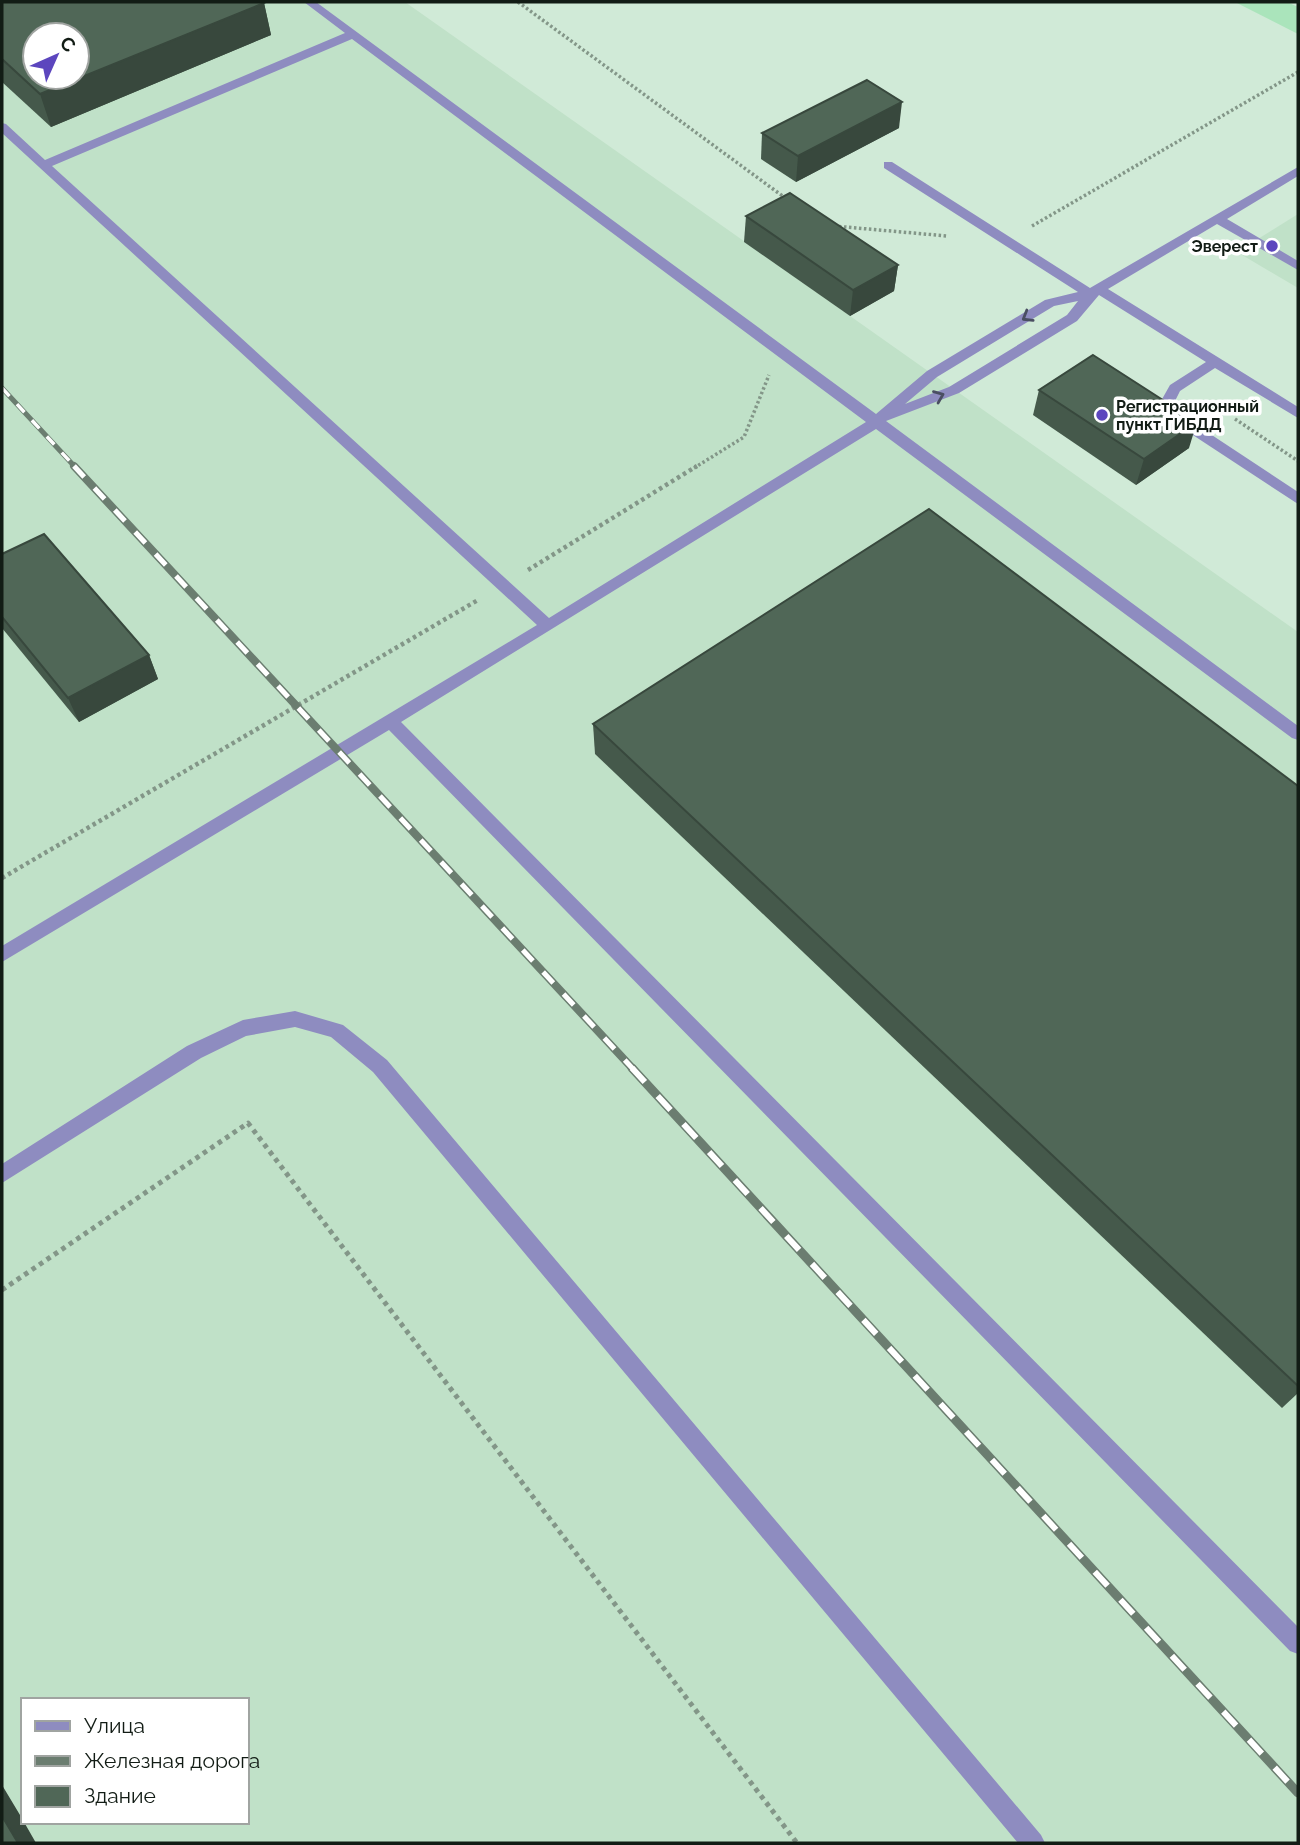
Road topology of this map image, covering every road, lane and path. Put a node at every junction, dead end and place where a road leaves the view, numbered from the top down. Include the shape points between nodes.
1 (309, 2) edge
2 (518, 2) edge
3 (354, 34) junction
4 (1298, 72) edge
5 (2, 127) edge
6 (43, 165) junction
7 (888, 165) dead end
8 (1298, 171) edge
9 (790, 201) edge
10 (1218, 219) junction
11 (823, 225) edge
12 (954, 236) dead end
13 (1007, 241) junction
14 (1298, 266) edge
15 (1095, 291) junction
16 (779, 350) junction
17 (1216, 361) junction
18 (1298, 413) edge
19 (1234, 419) dead end
20 (876, 422) junction
21 (1298, 461) edge
22 (1298, 499) edge
23 (503, 586) junction
24 (548, 626) junction
25 (390, 721) junction
26 (1298, 734) edge
27 (2, 878) edge
28 (2, 955) edge
29 (2, 1174) edge
30 (2, 1290) edge
31 (1298, 1643) edge
32 (797, 1843) edge
33 (1033, 1843) edge

1 - 3 lane
2 - 9 path
3 - 6 lane
3 - 16 lane
4 - 13 path
5 - 6 lane
6 - 23 lane
7 - 13 lane
8 - 10 lane
10 - 14 lane
10 - 15 lane
11 - 12 path
13 - 15 lane
15 - 17 lane
20 -> 15 lane via 954,390 1072,318
15 -> 20 lane via 1050,303 932,374
16 - 20 lane
16 - 23 path via 744,437
17 - 18 lane
17 - 22 lane via 1175,388 1168,401 1178,419
19 - 21 path
20 - 24 lane
20 - 26 lane
23 - 24 lane
23 - 27 path
24 - 25 lane
25 - 28 lane
25 - 31 lane
29 - 33 lane via 194,1052 243,1028 295,1019 337,1031 380,1066
30 - 32 path via 248,1123

